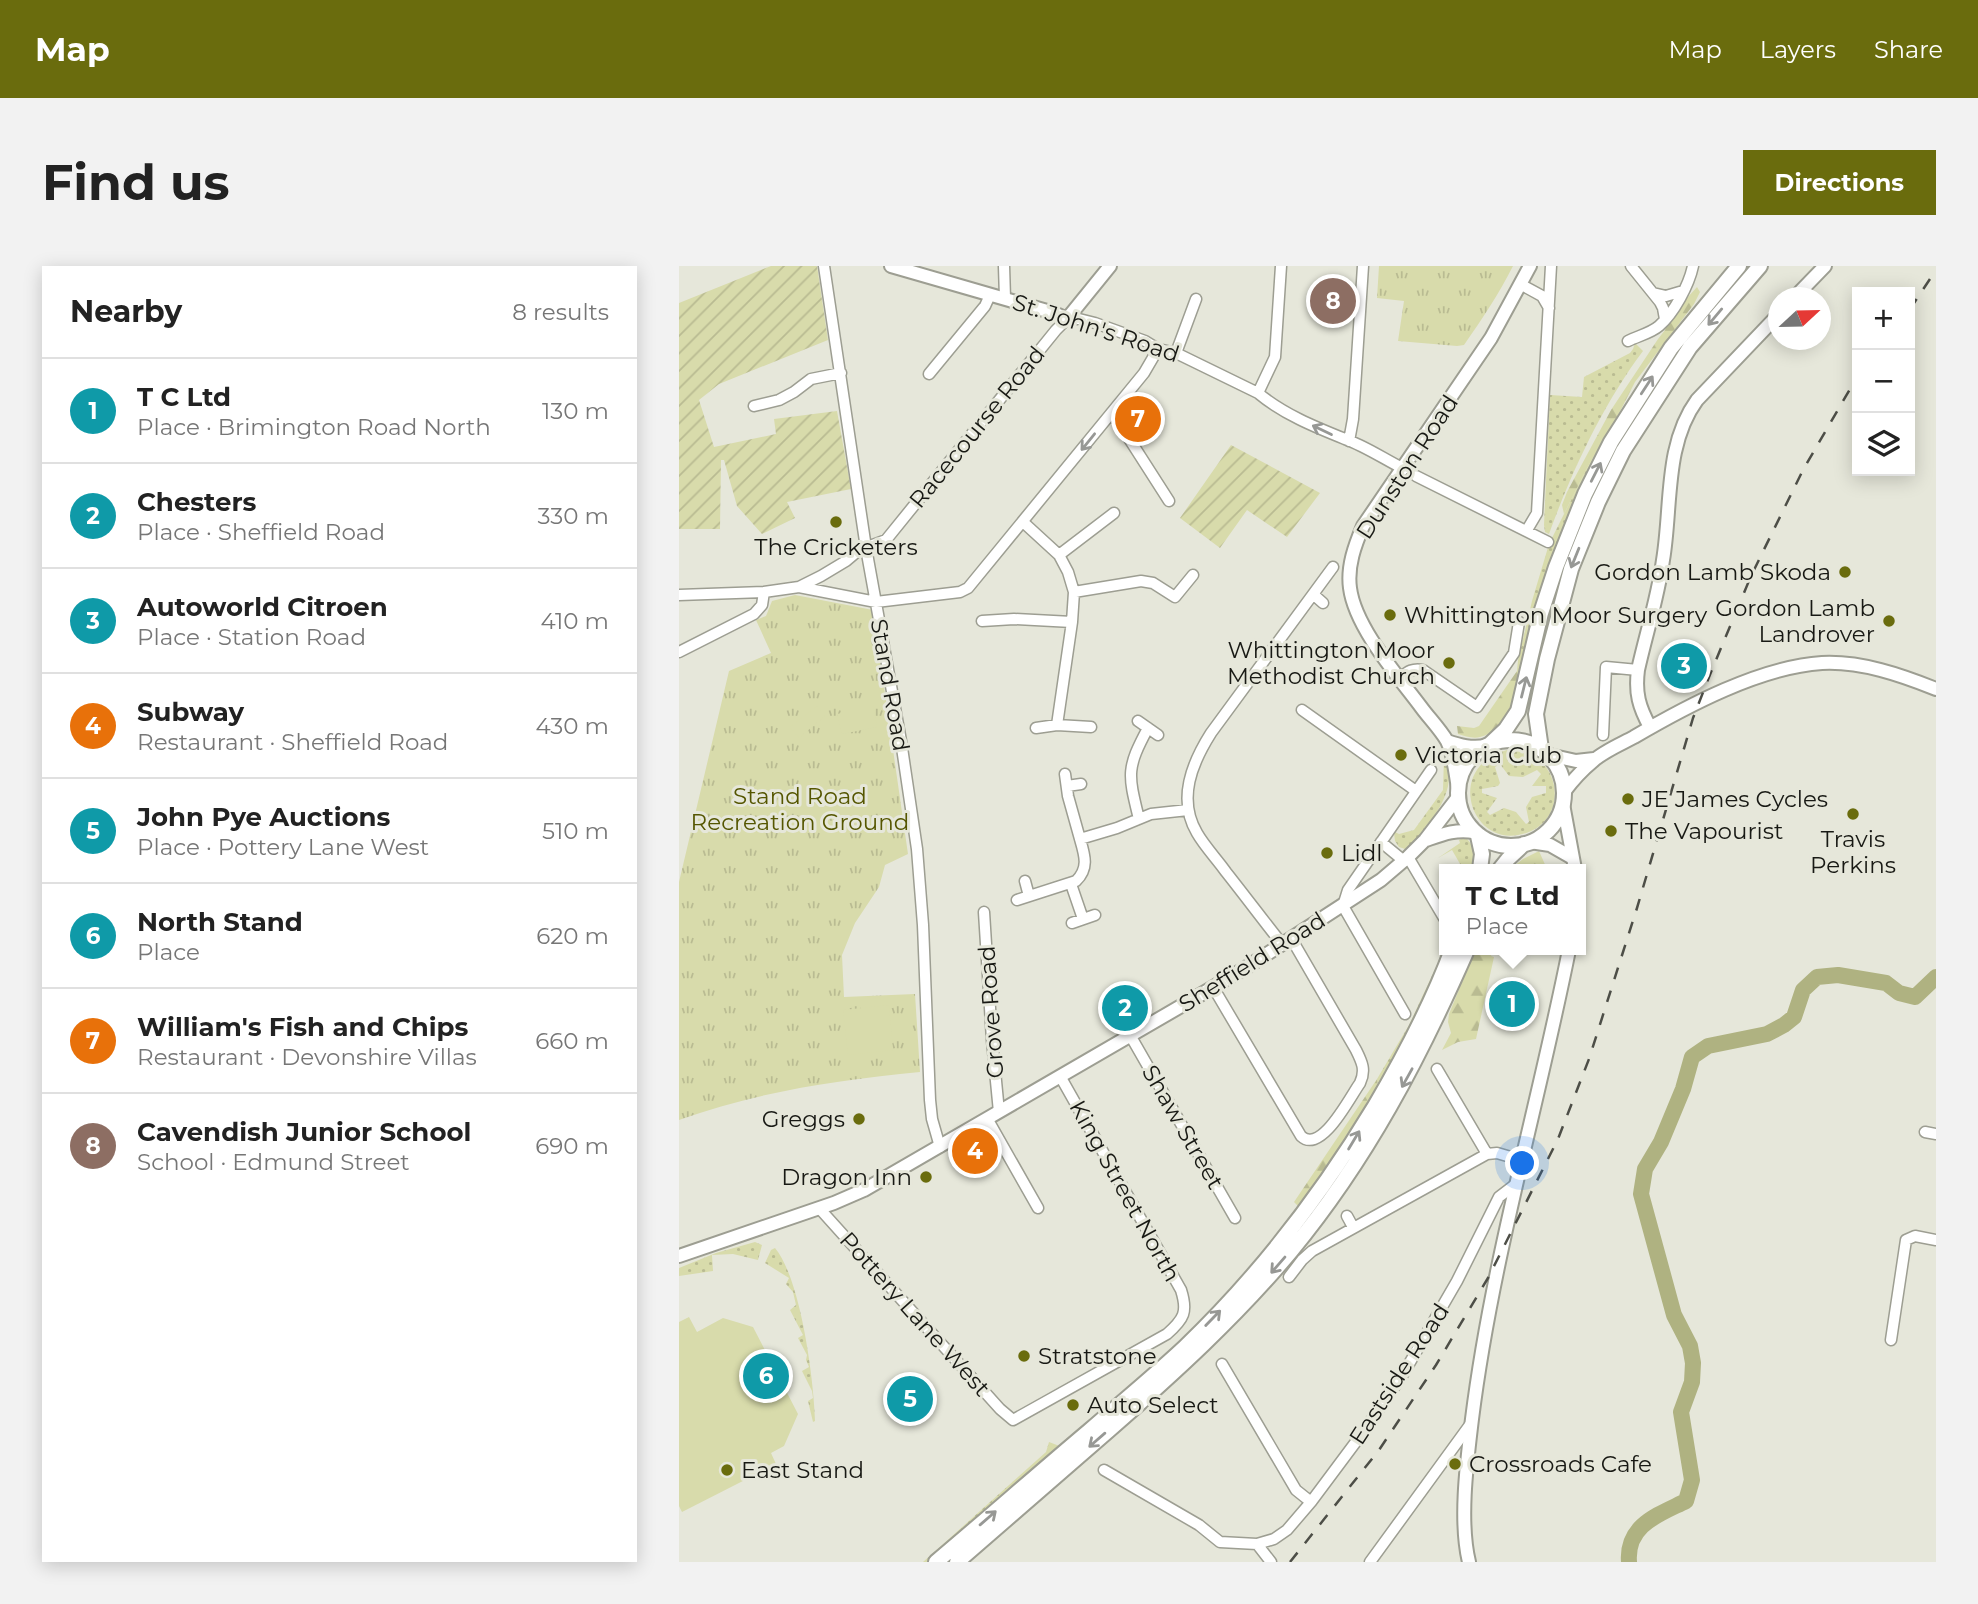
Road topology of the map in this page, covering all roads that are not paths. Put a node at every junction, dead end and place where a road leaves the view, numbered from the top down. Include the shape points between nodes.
1 (824, 266) edge
2 (891, 266) edge
3 (1004, 266) edge
4 (1110, 266) edge
5 (1281, 266) edge
6 (1363, 266) edge
7 (1531, 266) edge
8 (1551, 266) edge
9 (1632, 266) edge
10 (1693, 266) edge
11 (1739, 266) edge
12 (1760, 266) edge
13 (1825, 266) edge
14 (1520, 284) junction
15 (1805, 287) edge
16 (1683, 291) junction
17 (1653, 293) junction
18 (990, 295) junction
19 (1005, 298) junction
20 (1195, 299) dead end
21 (1549, 309) junction
22 (1067, 319) junction
23 (1665, 319) junction
24 (1768, 326) edge
25 (1628, 341) dead end
26 (1158, 349) junction
27 (1176, 353) junction
28 (841, 373) junction
29 (929, 374) dead end
30 (1258, 393) junction
31 (754, 406) dead end
32 (1112, 412) junction
33 (1349, 441) junction
34 (1404, 469) junction
35 (1416, 476) dead end
36 (1169, 501) dead end
37 (1114, 513) dead end
38 (1023, 522) junction
39 (1527, 530) junction
40 (1548, 541) dead end
41 (866, 548) junction
42 (1059, 555) junction
43 (1333, 567) dead end
44 (1193, 575) dead end
45 (799, 587) junction
46 (764, 592) junction
47 (1074, 592) junction
48 (679, 595) edge
49 (1314, 595) junction
50 (876, 602) junction
51 (1324, 603) dead end
52 (982, 621) dead end
53 (1072, 622) junction
54 (1519, 622) dead end
55 (679, 652) edge
56 (1638, 670) junction
57 (1400, 678) junction
58 (1936, 689) edge
59 (1302, 710) dead end
60 (1138, 721) dead end
61 (1057, 725) junction
62 (1091, 727) dead end
63 (1650, 727) junction
64 (1036, 728) dead end
65 (1148, 728) junction
66 (1158, 735) dead end
67 (1603, 735) dead end
68 (1447, 741) junction
69 (1488, 745) junction
70 (1545, 752) junction
71 (1594, 759) junction
72 (1431, 770) dead end
73 (1065, 774) dead end
74 (1081, 784) dead end
75 (1066, 786) junction
76 (1416, 791) junction
77 (1458, 792) junction
78 (1563, 798) junction
79 (1188, 810) junction
80 (1139, 819) junction
81 (1476, 834) junction
82 (1080, 839) junction
83 (1426, 840) junction
84 (1381, 842) junction
85 (1527, 843) junction
86 (1406, 859) junction
87 (1573, 863) edge
88 (1481, 864) edge
89 (1504, 864) edge
90 (1025, 881) dead end
91 (1071, 884) junction
92 (1029, 896) junction
93 (1017, 900) dead end
94 (1342, 906) junction
95 (1439, 910) edge
96 (984, 912) dead end
97 (1095, 915) dead end
98 (1083, 919) junction
99 (1072, 923) dead end
100 (1287, 941) junction
101 (1450, 955) edge
102 (1465, 955) edge
103 (1568, 955) edge
104 (1213, 987) junction
105 (1405, 1014) dead end
106 (1130, 1035) junction
107 (1437, 1069) dead end
108 (1060, 1076) junction
109 (999, 1112) junction
110 (988, 1120) junction
111 (940, 1147) junction
112 (1487, 1154) junction
113 (1521, 1160) junction
114 (1516, 1184) junction
115 (819, 1208) junction
116 (1038, 1208) dead end
117 (1347, 1216) dead end
118 (1235, 1218) dead end
119 (1353, 1227) junction
120 (1936, 1240) edge
121 (679, 1255) edge
122 (1289, 1278) dead end
123 (1891, 1340) dead end
124 (1223, 1364) dead end
125 (1013, 1420) joint
126 (1472, 1421) junction
127 (1104, 1470) dead end
128 (1311, 1502) junction
129 (1257, 1544) junction
130 (936, 1562) edge
131 (957, 1562) edge
132 (1271, 1562) edge
133 (1370, 1562) edge
134 (1469, 1562) edge

1 - 28 street, Stand Road
2 - 18 main road, St. John's Road
3 - 19 street
4 - 22 main road, Racecourse Road
5 - 30 street via 1275,357
6 - 33 street
7 - 14 main road, Dunston Road
8 - 21 street
9 - 17 street
10 - 16 street
69 -> 11 highway via 1518,711 1556,568 1611,442 1671,348
12 -> 70 highway via 1690,347 1623,451 1598,502 1571,569 1547,659 1536,714
13 - 15 main road
14 - 21 street via 1542,296
14 - 34 main road, Dunston Road via 1491,338
16 - 17 street via 1666,296
16 - 23 street
17 - 23 street
18 - 19 main road, St. John's Road
18 - 29 street
19 - 22 main road, St. John's Road
20 - 27 street
21 - 39 street via 1537,513
22 - 26 street, St. John's Road via 1095,323
22 - 41 street, Racecourse Road via 886,540
23 - 25 street
24 - 56 main road via 1697,400 1680,430 1663,561
26 - 27 street, St. John's Road
26 - 32 street
27 - 30 street, St. John's Road
28 - 31 street via 811,379 779,400
28 - 41 street, Stand Road
33 -> 30 street, St. John's Road
32 - 36 street
32 -> 38 street
33 - 34 street, St. John's Road
34 - 57 main road, Dunston Road via 1363,526 1350,567 1350,588 1362,625
35 - 39 street
37 - 42 street
38 - 42 street
38 - 50 street via 960,592
39 - 40 street
41 - 45 street, Racecourse Road
41 - 50 street, Stand Road
42 - 47 street
43 - 49 street
44 - 47 street via 1175,597 1141,581
45 - 46 street
45 - 50 street
46 - 48 street
46 - 55 street via 762,606 754,614
47 - 53 street
49 - 51 street
49 - 79 street via 1203,746 1190,775
50 - 111 street, Stand Road via 917,849 930,1100
52 - 53 street
53 - 61 street
54 - 57 street via 1514,653 1475,711 1423,670 1415,669
56 - 63 main road via 1639,707
56 - 67 street via 1607,667 1609,720
57 - 68 main road, Dunston Road
58 - 63 main road via 1840,663 1804,666 1726,689
59 - 76 street
60 - 65 street
61 - 62 street
61 - 64 street
63 - 71 main road
65 - 66 street
65 - 80 street via 1130,774
68 - 69 main road via 1463,747
68 - 77 main road, Dunston Road
69 - 70 highway via 1514,740
69 - 77 highway via 1469,760
70 - 71 main road via 1576,761
70 - 78 highway via 1560,774
71 - 78 main road via 1572,781
72 - 76 street, Sheffield Road
73 - 75 street
74 - 75 street
75 - 82 street
76 - 84 street, Sheffield Road
77 - 81 highway via 1461,811
77 - 83 main road
78 - 85 highway via 1555,822
78 - 87 main road
79 - 80 street
79 - 100 street via 1197,834
80 - 82 street
81 - 83 main road via 1448,831
81 - 85 highway via 1507,846
81 - 88 highway
82 - 91 street via 1086,865
83 - 86 main road
84 - 86 street
84 - 94 street, Sheffield Road
85 - 87 main road via 1550,845
85 - 89 highway
86 - 94 main road
86 - 95 street
90 - 92 street
91 - 92 street
91 - 98 street
92 - 93 street
94 - 100 main road, Sheffield Road
94 - 105 street
96 - 109 street, Grove Road
97 - 98 street
98 - 99 street
100 - 104 main road, Sheffield Road
100 - 104 street via 1363,1067 1360,1083 1324,1135 1305,1140 1295,1128
130 -> 101 highway via 1185,1347 1281,1242 1348,1151 1407,1052
102 -> 131 highway via 1397,1096 1346,1178 1291,1250 1210,1339
103 - 113 main road
104 - 106 main road, Sheffield Road
106 - 108 main road, Sheffield Road
106 - 118 street, Shaw Street
107 - 112 street
108 - 109 main road, Sheffield Road
108 - 125 street, King Street North via 1181,1290 1184,1315 1167,1334
109 - 110 main road, Sheffield Road
110 - 111 main road, Sheffield Road
110 - 116 street
111 - 115 main road, Sheffield Road via 864,1190
112 - 113 street
112 - 119 street
113 - 114 main road
114 - 126 main road
114 - 128 street, Eastside Road via 1499,1197 1402,1376
115 - 121 main road, Sheffield Road
115 - 125 street, Pottery Lane West
117 - 119 street
119 - 122 street via 1312,1251
120 - 123 street via 1915,1236 1906,1240
124 - 128 street via 1296,1489
126 - 133 street
126 - 134 main road via 1465,1543
127 - 129 street via 1220,1542
128 - 129 street, Eastside Road via 1287,1530
129 - 132 street

